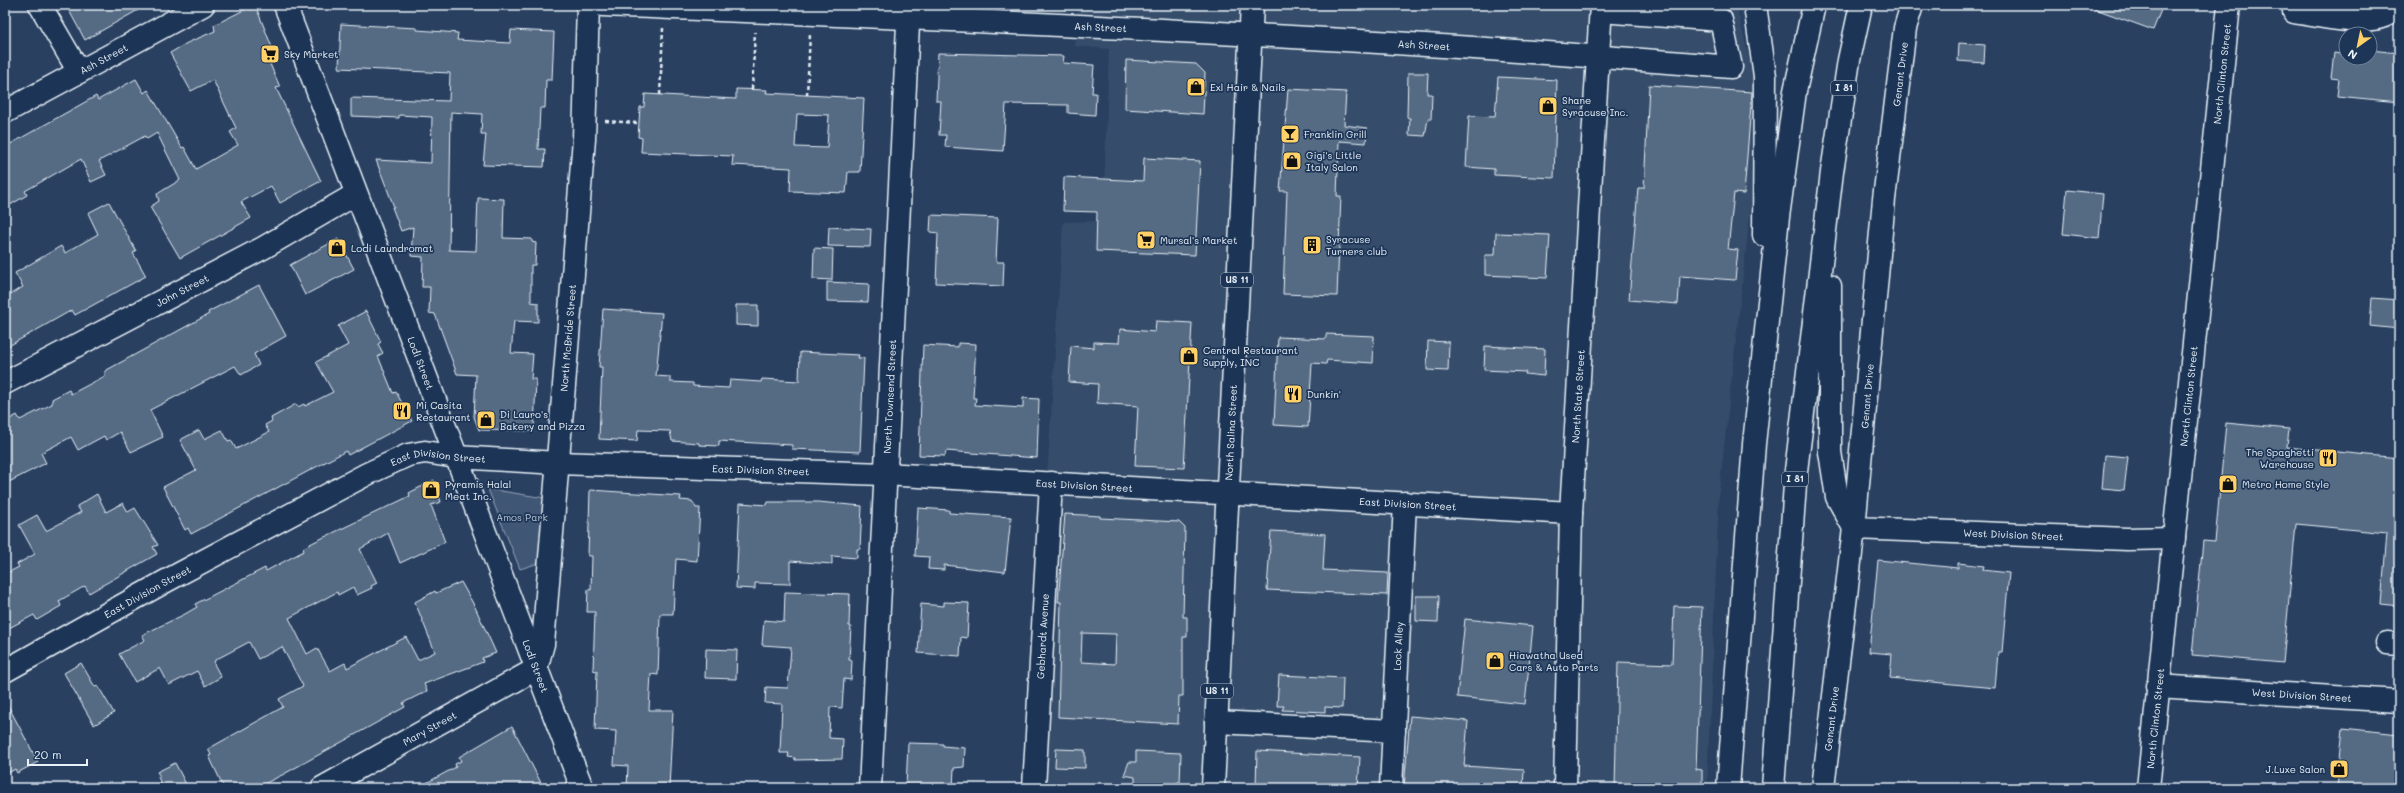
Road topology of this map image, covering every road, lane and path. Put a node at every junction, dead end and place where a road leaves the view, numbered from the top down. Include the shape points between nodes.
1 (40, 5) edge
2 (203, 5) edge
3 (285, 5) edge
4 (588, 5) edge
5 (603, 5) edge
6 (1252, 5) edge
7 (1755, 5) edge
8 (1814, 5) edge
9 (1861, 5) edge
10 (1912, 5) edge
11 (2229, 5) edge
12 (2295, 5) edge
13 (2399, 5) edge
14 (664, 8) junction
15 (1601, 8) edge
16 (750, 10) edge
17 (909, 12) edge
18 (811, 15) junction
19 (1252, 33) junction
20 (1598, 56) junction
21 (79, 72) junction
22 (752, 90) dead end
23 (660, 95) dead end
24 (807, 95) dead end
25 (5, 112) edge
26 (584, 120) junction
27 (639, 123) dead end
28 (1832, 172) junction
29 (356, 194) junction
30 (1762, 364) junction
31 (5, 383) edge
32 (456, 457) junction
33 (558, 463) junction
34 (884, 474) junction
35 (1051, 484) junction
36 (1227, 494) junction
37 (1405, 503) junction
38 (1571, 513) junction
39 (1854, 528) junction
40 (2174, 538) junction
41 (536, 669) junction
42 (5, 671) edge
43 (2157, 686) junction
44 (2399, 702) edge
45 (1216, 722) junction
46 (1394, 731) junction
47 (322, 788) edge
48 (582, 788) edge
49 (870, 788) edge
50 (1034, 788) edge
51 (1213, 788) edge
52 (1391, 788) edge
53 (1565, 788) edge
54 (1728, 788) edge
55 (1773, 788) edge
56 (1822, 788) edge
57 (2148, 788) edge

1 - 21 main road
2 - 21 main road, Ash Street
3 - 29 main road, Lodi Street
4 - 26 main road, North McBride Street
5 - 14 main road, Ash Street
6 - 19 main road, North Salina Street / US 11
7 - 30 main road via 1765,76
8 - 30 main road via 1795,91
9 - 28 main road, I 81 via 1848,60
10 - 39 main road, Genant Drive via 1906,28 1884,199
11 - 40 main road, North Clinton Street
12 - 13 main road via 2294,12 2366,21 2386,17
14 - 16 main road, Ash Street
14 - 23 path
15 - 20 main road, North State Street
15 - 20 main road, Ash Street via 1721,20 1731,67
16 - 18 main road, Ash Street
16 - 22 path
17 - 18 main road, Ash Street
17 - 19 main road, Ash Street
17 - 34 main road, North Townsend Street
18 - 24 path
19 - 20 main road, Ash Street
19 - 36 main road, North Salina Street / US 11 via 1241,194
20 - 38 main road, North State Street
21 - 25 main road, Ash Street
26 - 27 path
26 - 33 main road, North McBride Street
28 - 39 main road via 1830,452 1837,497
28 - 55 main road, I 81 via 1796,471
29 - 31 main road, John Street via 263,248
29 - 32 main road, Lodi Street
30 - 54 main road
32 - 33 main road, East Division Street
32 - 41 main road, Lodi Street
32 - 42 main road, East Division Street via 425,452 408,454 166,581
33 - 34 main road, East Division Street
33 - 41 main road, North McBride Street via 543,644
34 - 35 main road, East Division Street
34 - 49 main road, North Townsend Street
35 - 36 main road, East Division Street
35 - 50 main road, Gebhardt Avenue
36 - 37 main road, East Division Street
36 - 45 main road, North Salina Street / US 11
37 - 38 main road, East Division Street
37 - 46 main road, Lock Alley
38 - 53 main road, North State Street
39 - 40 main road, West Division Street via 2127,539
39 - 56 main road, Genant Drive
40 - 43 main road, North Clinton Street
41 - 47 main road, Mary Street
41 - 48 main road, Lodi Street
43 - 44 main road, West Division Street
43 - 57 main road, North Clinton Street
45 - 46 main road
45 - 51 main road, North Salina Street / US 11
46 - 52 main road, Lock Alley

